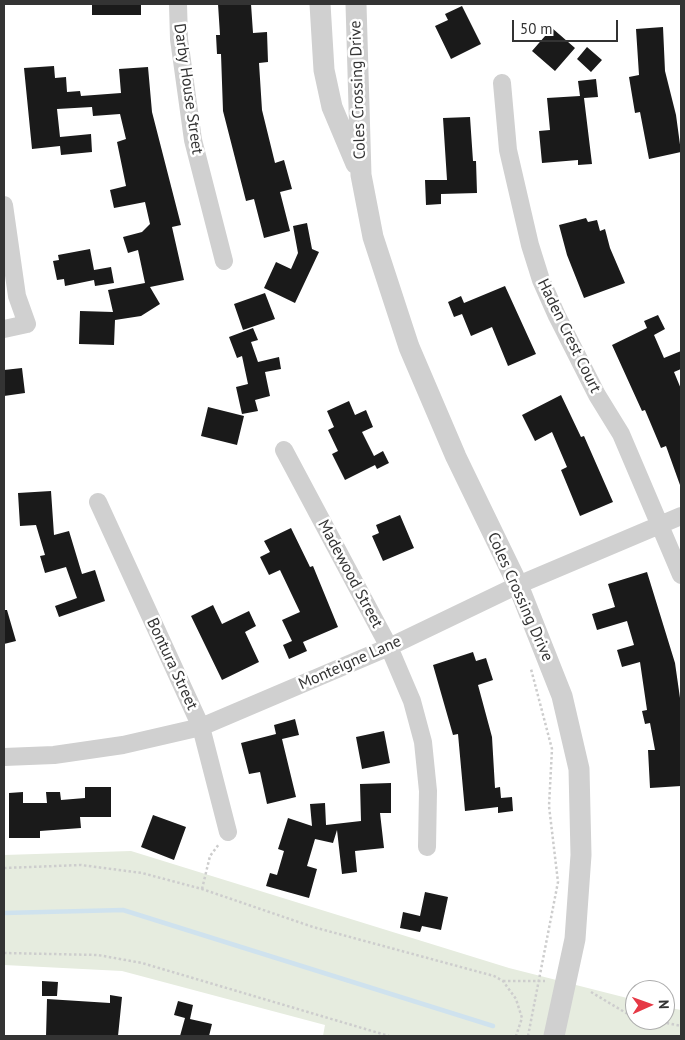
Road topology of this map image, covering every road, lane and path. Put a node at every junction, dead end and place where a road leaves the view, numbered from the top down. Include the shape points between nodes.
1 (178, 4) edge
2 (320, 4) edge
3 (356, 4) edge
4 (502, 84) dead end
5 (361, 175) junction
6 (4, 205) edge
7 (224, 261) dead end
8 (4, 329) edge
9 (284, 450) dead end
10 (98, 502) dead end
11 (681, 516) edge
12 (661, 524) junction
13 (681, 574) edge
14 (518, 585) junction
15 (389, 647) junction
16 (530, 664) dead end
17 (201, 727) junction
18 (4, 757) edge
19 (228, 832) joint
20 (427, 847) dead end
21 (4, 868) edge
22 (202, 889) junction
23 (4, 953) edge
24 (540, 980) junction
25 (503, 981) junction
26 (544, 981) dead end
27 (591, 992) dead end
28 (625, 1012) edge
29 (389, 1036) edge
30 (516, 1036) edge
31 (528, 1036) edge
32 (554, 1036) edge

1 - 7 street, Darby House Street via 179,39 193,140
2 - 5 street, Coles Crossing Drive via 324,70 332,107
3 - 5 street, Coles Crossing Drive
4 - 12 street, Haden Crest Court via 508,150 541,280 597,395 621,434
5 - 14 street, Coles Crossing Drive via 373,237 409,347 456,457
6 - 8 street via 17,296 27,324
9 - 15 street, Madewood Street
10 - 17 street, Bontura Street
11 - 12 street, Monteigne Lane
12 - 13 street, Haden Crest Court
12 - 14 street, Monteigne Lane
14 - 15 street, Monteigne Lane
14 - 32 street, Coles Crossing Drive via 562,696 579,769 581,855 575,939
15 - 17 street, Monteigne Lane
15 - 20 street, Madewood Street via 412,701 423,742 428,790
16 - 24 path via 552,749 549,806 558,882
17 - 18 street, Monteigne Lane via 54,755
17 - 19 street, Bontura Street
19 - 22 path via 210,856
21 - 22 path via 81,865 142,872
22 - 25 path via 313,927
23 - 29 path via 98,955 142,962
24 - 25 path
24 - 26 path
24 - 31 path
25 - 30 path via 516,999 522,1018
27 - 28 path

